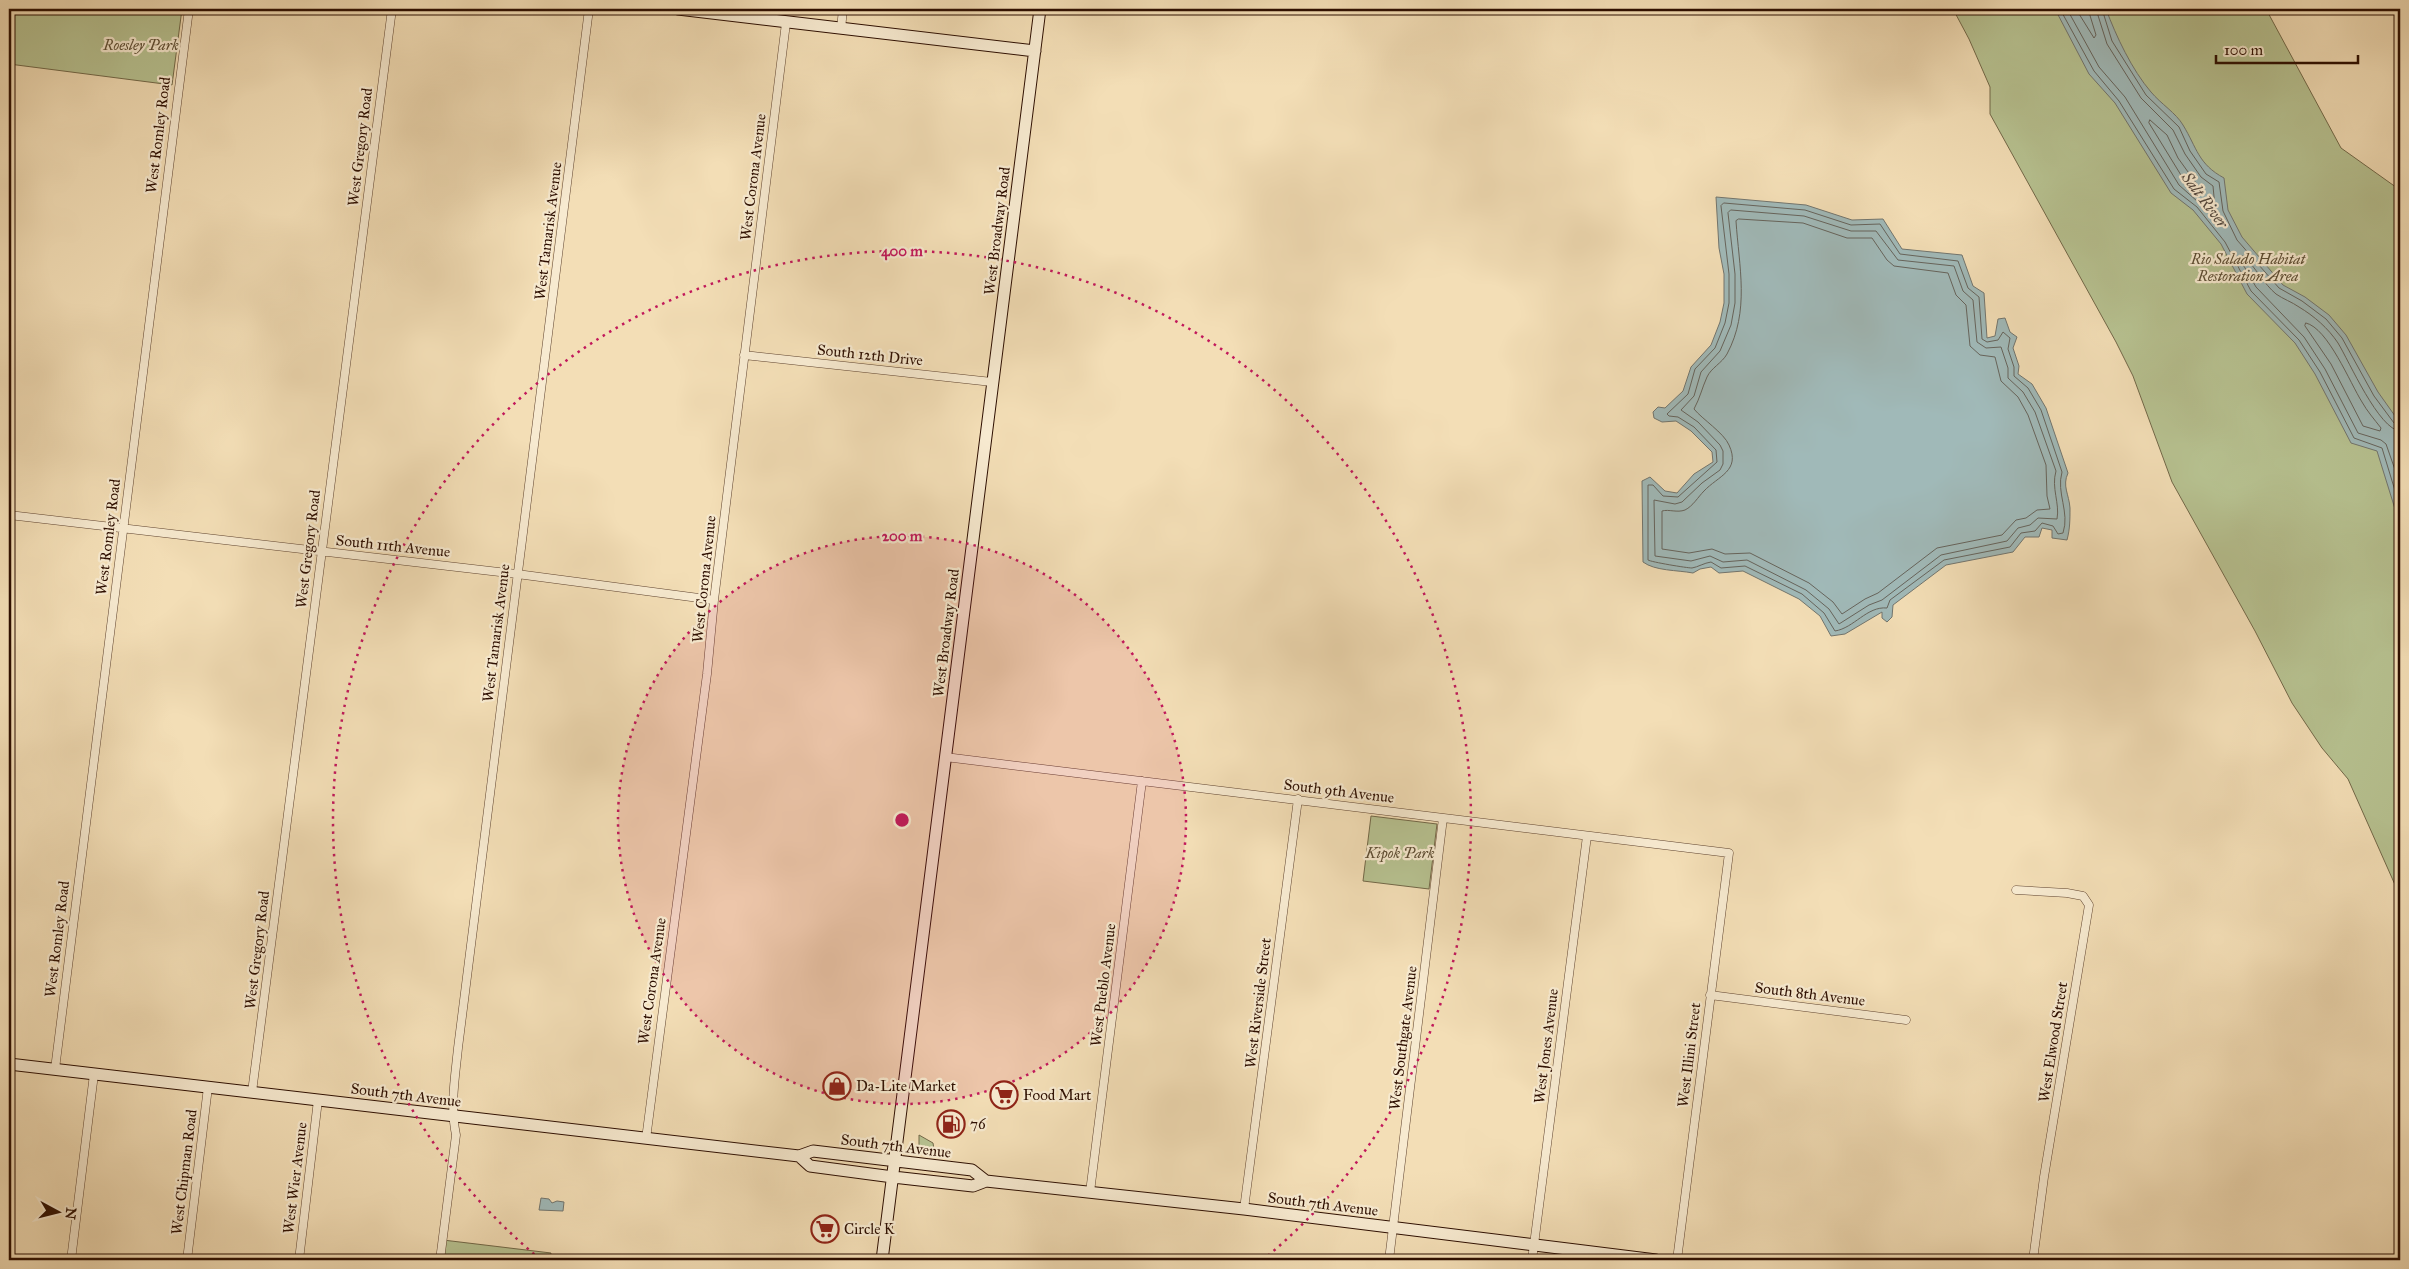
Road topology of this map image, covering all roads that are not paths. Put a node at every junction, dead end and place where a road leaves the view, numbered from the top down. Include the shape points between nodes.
1 (189, 9) edge
2 (392, 9) edge
3 (589, 9) edge
4 (678, 9) edge
5 (843, 9) edge
6 (1040, 9) edge
7 (786, 23) junction
8 (841, 29) junction
9 (1035, 51) junction
10 (744, 355) junction
11 (992, 382) junction
12 (9, 515) edge
13 (124, 528) junction
14 (321, 552) junction
15 (517, 574) junction
16 (714, 600) junction
17 (945, 757) junction
18 (1142, 781) junction
19 (1298, 799) junction
20 (1443, 818) junction
21 (1587, 836) junction
22 (1729, 854) joint
23 (2016, 890) dead end
24 (1710, 995) junction
25 (1906, 1020) dead end
26 (9, 1064) edge
27 (55, 1069) junction
28 (94, 1074) junction
29 (208, 1087) junction
30 (252, 1092) junction
31 (318, 1100) junction
32 (452, 1116) junction
33 (646, 1139) junction
34 (799, 1156) junction
35 (894, 1161) junction
36 (893, 1177) junction
37 (986, 1180) junction
38 (1090, 1192) junction
39 (1244, 1209) junction
40 (1393, 1228) junction
41 (1534, 1245) junction
42 (71, 1260) edge
43 (187, 1260) edge
44 (300, 1260) edge
45 (440, 1260) edge
46 (882, 1260) edge
47 (1389, 1260) edge
48 (1532, 1260) edge
49 (1656, 1260) edge
50 (1677, 1260) edge
51 (2033, 1260) edge

1 - 13 street, West Romley Road
2 - 14 street, West Gregory Road
3 - 15 street, West Tamarisk Avenue
4 - 7 main road
5 - 8 street
6 - 9 main road, West Broadway Road
7 - 8 main road
7 - 10 street, West Corona Avenue
8 - 9 main road
9 - 11 main road, West Broadway Road
10 - 11 street, South 12th Drive
10 - 16 street, West Corona Avenue
11 - 17 main road, West Broadway Road
12 - 13 street, South 11th Avenue
13 - 14 street, South 11th Avenue
13 - 27 street, West Romley Road
14 - 15 street, South 11th Avenue
14 - 30 street, West Gregory Road
15 - 16 street, South 11th Avenue
15 - 32 street, West Tamarisk Avenue
16 - 33 street, West Corona Avenue via 706,684
17 - 18 street, South 9th Avenue
17 - 35 main road, West Broadway Road
18 - 19 street, South 9th Avenue
18 - 38 street, West Pueblo Avenue
19 - 20 street, South 9th Avenue
19 - 39 street, West Riverside Street
20 - 21 street, South 9th Avenue
20 - 40 street, West Southgate Avenue
21 - 22 street, South 9th Avenue
21 - 41 street, West Jones Avenue
22 - 24 street, West Illini Street
23 - 51 street, West Elwood Street via 2083,896 2089,905
24 - 25 street, South 8th Avenue
24 - 50 street, West Illini Street
26 - 27 main road, South 7th Avenue
27 - 28 main road, South 7th Avenue
28 - 29 main road, South 7th Avenue
28 - 42 street
29 - 30 main road, South 7th Avenue
29 - 43 street, West Chipman Road
30 - 31 main road, South 7th Avenue
31 - 32 main road, South 7th Avenue
31 - 44 street, West Wier Avenue
32 - 33 main road, South 7th Avenue
32 - 45 street, West Tamarisk Avenue via 456,1135
33 - 34 main road, South 7th Avenue
34 - 35 main road, South 7th Avenue via 813,1151
34 - 36 main road, South 7th Avenue via 810,1166
35 - 36 main road, West Broadway Road
35 - 37 main road, South 7th Avenue via 972,1170
36 - 37 main road, South 7th Avenue via 973,1186
36 - 46 main road, West Broadway Road
37 - 38 main road, South 7th Avenue
38 - 39 main road, South 7th Avenue
39 - 40 main road, South 7th Avenue
40 - 41 main road, South 7th Avenue
40 - 47 street, West Southgate Avenue
41 - 48 street, West Jones Avenue
41 - 49 main road, South 7th Avenue

